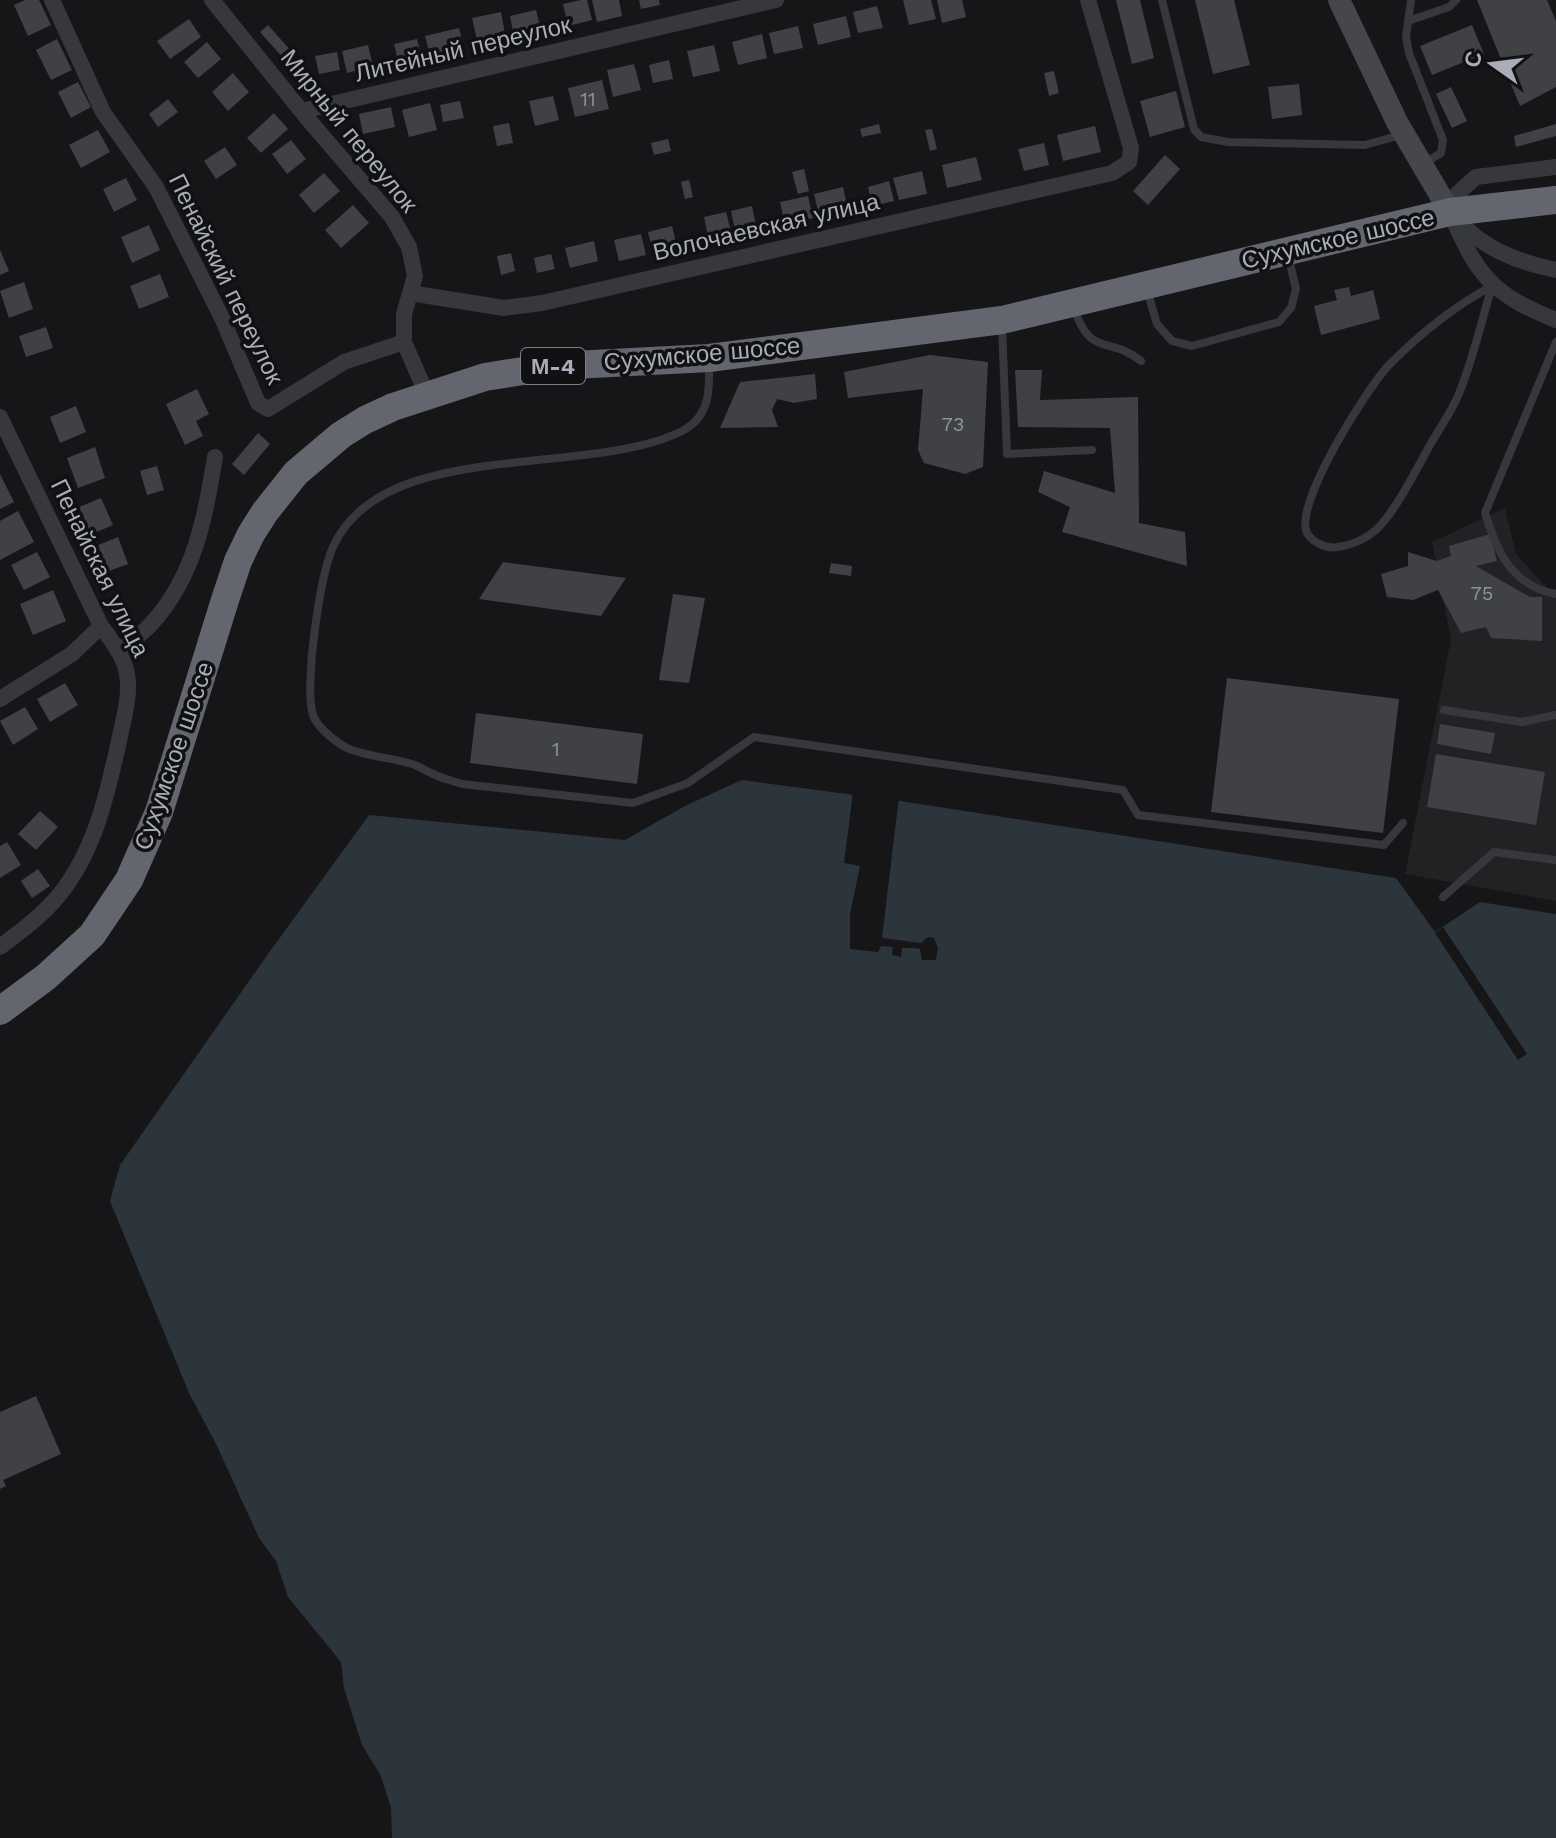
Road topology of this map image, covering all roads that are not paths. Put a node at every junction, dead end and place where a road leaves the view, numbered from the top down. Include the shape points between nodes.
1 (52, 0) edge
2 (212, 0) edge
3 (776, 0) edge
4 (1088, 0) edge
5 (1162, 0) edge
6 (1339, 0) edge
7 (1411, 0) edge
8 (1456, 0) edge
9 (1408, 21) junction
10 (302, 111) junction
11 (1404, 134) junction
12 (1422, 165) junction
13 (1556, 167) edge
14 (1556, 200) edge
15 (1450, 212) junction
16 (1287, 250) junction
17 (1556, 270) edge
18 (1146, 285) junction
19 (1492, 286) junction
20 (410, 293) junction
21 (1072, 303) junction
22 (1002, 320) junction
23 (1556, 320) edge
24 (404, 342) junction
25 (1556, 342) edge
26 (709, 358) junction
27 (1141, 361) dead end
28 (427, 395) junction
29 (0, 417) edge
30 (4, 437) edge
31 (1092, 450) dead end
32 (215, 457) dead end
33 (1556, 594) edge
34 (101, 626) junction
35 (118, 651) junction
36 (0, 699) edge
37 (1444, 710) dead end
38 (1556, 715) edge
39 (1403, 823) dead end
40 (1556, 860) edge
41 (1443, 897) dead end
42 (0, 947) edge
43 (0, 1011) edge

1 - 24 street, Пенайский переулок via 103,112 156,187 258,403 268,409 344,362
2 - 10 street, Мирный переулок
3 - 10 street, Литейный переулок
4 - 20 street, Волочаевская улица via 1131,148 1129,162 1112,173 542,303 504,308
5 - 11 lane via 1194,129 1201,137 1365,145
6 - 11 street
7 - 9 lane
8 - 9 lane
9 - 12 lane via 1409,53 1443,140 1441,153
10 - 20 street, Мирный переулок via 392,217 409,247 415,276
11 - 12 street
12 - 15 street
13 - 15 street via 1476,177 1458,193
14 - 15 highway, Сухумское шоссе / М-4
15 - 16 highway, Сухумское шоссе / М-4
15 - 17 street via 1496,251
15 - 19 street via 1469,256
16 - 18 highway, Сухумское шоссе / М-4
16 - 18 lane via 1296,289 1291,308 1279,322 1192,346 1172,341 1157,324
18 - 21 highway, Сухумское шоссе / М-4
19 - 19 lane via 1457,399 1379,527 1361,541 1332,548 1308,536 1307,506 1332,448 1388,365 1455,306
19 - 23 street
20 - 24 street, Мирный переулок
21 - 22 highway, Сухумское шоссе / М-4
21 - 27 lane via 1089,339
22 - 26 highway, Сухумское шоссе / М-4
22 - 31 lane via 1007,454
24 - 28 street, Мирный переулок
25 - 33 lane via 1485,513 1504,563 1524,581
26 - 28 highway, Сухумское шоссе / М-4 via 554,366 485,377
26 - 39 lane via 710,396 686,429 653,443 577,458 412,480 351,519 332,548 312,656 313,717 325,732 349,750 415,764 462,784 633,803 688,783 754,737 1123,790 1138,815 1384,845
28 - 43 highway, Сухумское шоссе / М-4 via 341,435 296,473 265,512 238,561 159,812 129,880 92,935
29 - 30 street, Пенайская улица
30 - 34 street, Пенайская улица
32 - 35 street via 204,521 189,565 151,625
34 - 35 street, Пенайская улица
34 - 36 street via 72,654
35 - 42 street, Пенайская улица via 127,675 126,707 98,827 59,894
37 - 38 lane via 1522,722
40 - 41 lane via 1494,852

